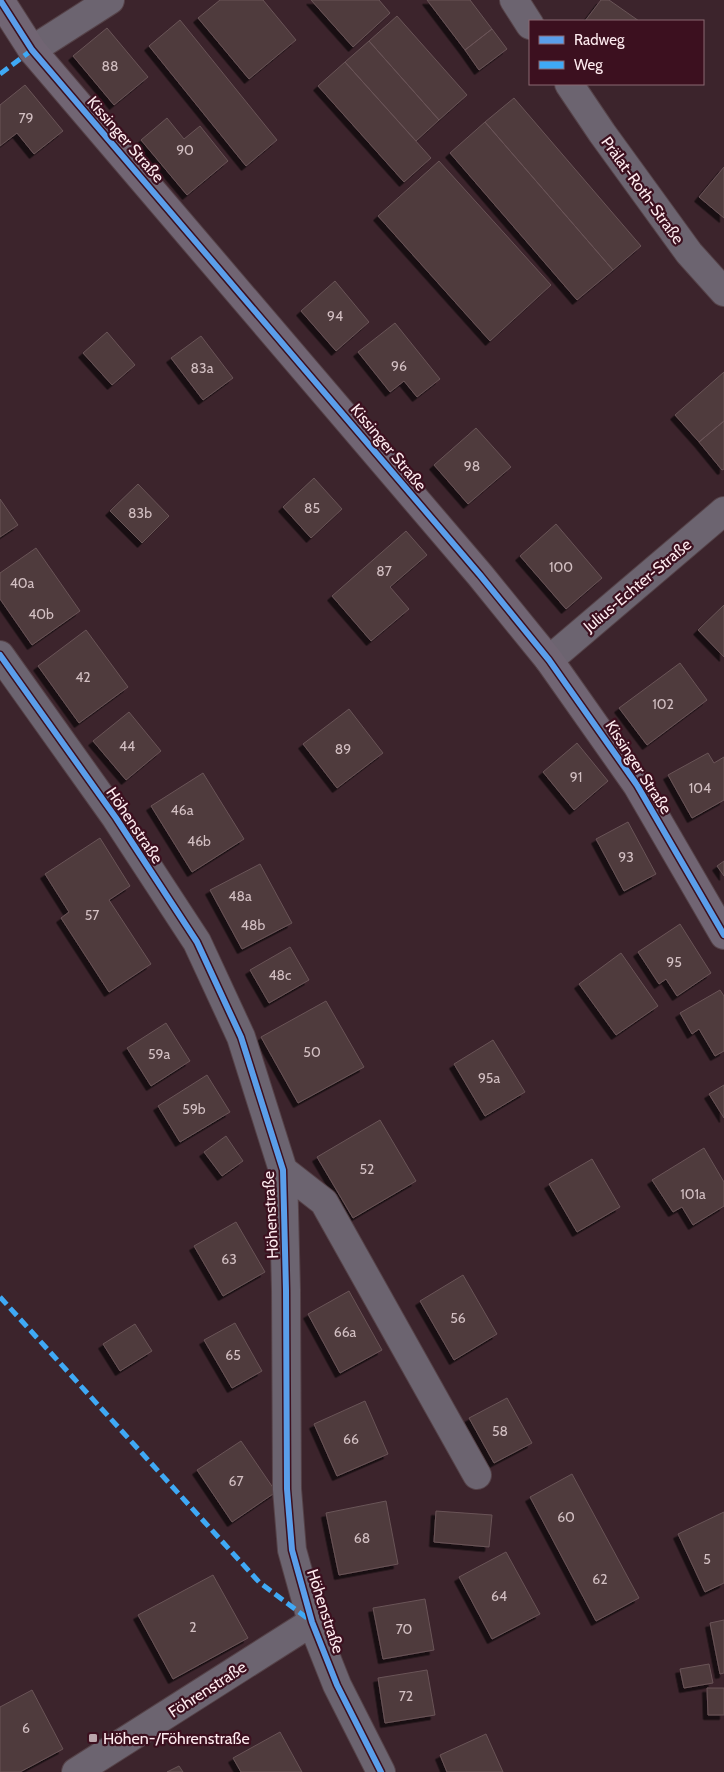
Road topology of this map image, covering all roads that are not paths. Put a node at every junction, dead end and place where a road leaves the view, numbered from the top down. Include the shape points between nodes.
1 (0, 0) edge
2 (110, 0) edge
3 (514, 0) edge
4 (529, 23) edge
5 (32, 50) junction
6 (570, 85) edge
7 (724, 292) edge
8 (724, 511) edge
9 (0, 655) edge
10 (550, 660) junction
11 (724, 935) edge
12 (283, 1170) junction
13 (477, 1475) dead end
14 (312, 1622) junction
15 (76, 1772) edge
16 (381, 1772) edge

1 - 5 street, Kissinger Straße
2 - 5 street
3 - 4 street
5 - 10 street, Kissinger Straße
6 - 7 street, Prälat-Roth-Straße via 688,253
8 - 10 street, Julius-Echter-Straße
9 - 12 street, Höhenstraße via 116,818 196,942 241,1037
10 - 11 street, Kissinger Straße via 637,785
12 - 13 street, Höhenstraße via 324,1202
12 - 14 street, Höhenstraße via 287,1489 292,1550
14 - 15 street, Föhrenstraße
14 - 16 street, Höhenstraße via 337,1685

